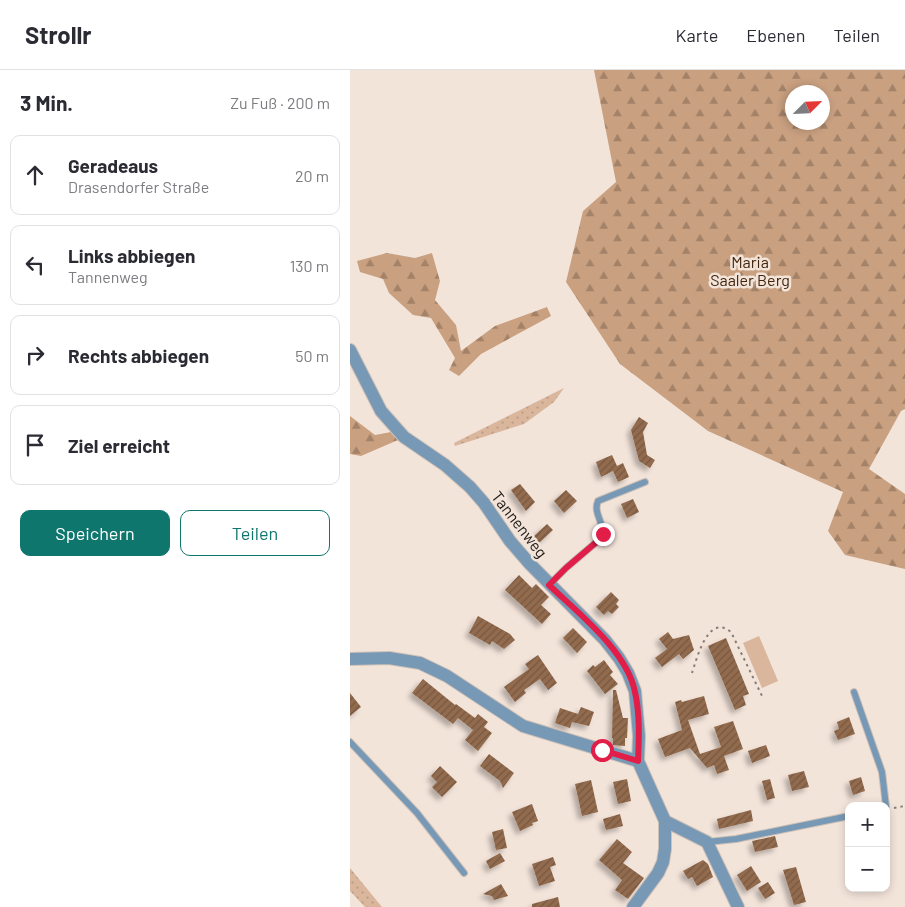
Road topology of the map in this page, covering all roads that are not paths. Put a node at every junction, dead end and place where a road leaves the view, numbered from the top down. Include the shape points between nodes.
1 (350, 350) edge
2 (644, 482) dead end
3 (549, 585) junction
4 (350, 659) edge
5 (854, 692) dead end
6 (350, 742) edge
7 (638, 761) junction
8 (885, 802) edge
9 (845, 817) edge
10 (665, 821) junction
11 (707, 842) junction
12 (464, 873) dead end
13 (633, 907) edge
14 (738, 907) edge

1 - 3 street, Tannenweg via 381,411 404,437 470,486 510,541
2 - 3 lane via 598,502 596,511 603,534
3 - 7 street, Tannenweg via 605,640 628,673 635,691
4 - 7 street via 389,658 420,663 447,676 523,726
5 - 8 lane via 882,772
6 - 12 lane via 417,813
7 - 10 street
9 - 11 lane
10 - 11 street
10 - 13 street via 663,862
11 - 14 street

